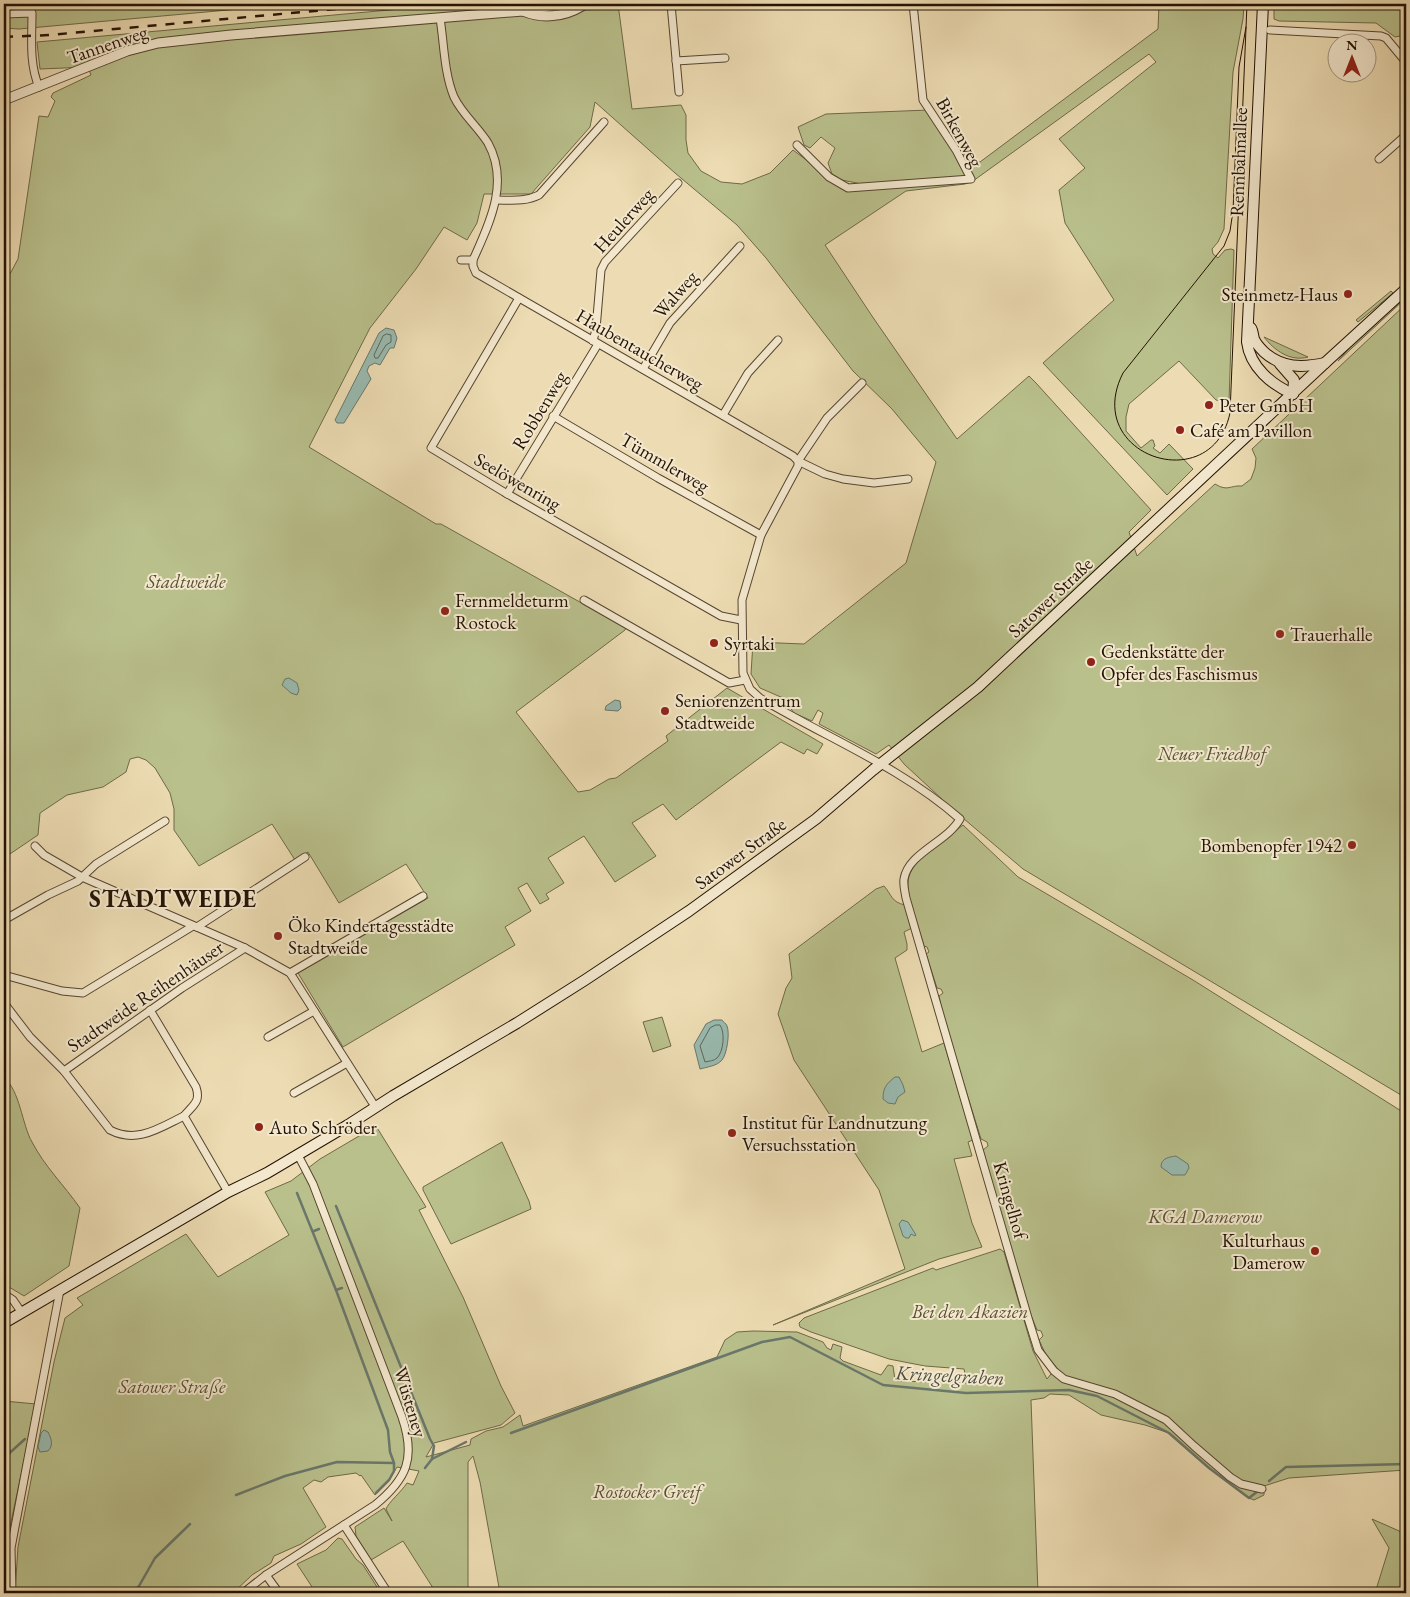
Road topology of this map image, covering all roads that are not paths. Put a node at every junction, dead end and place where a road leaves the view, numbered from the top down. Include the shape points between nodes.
1 (605, 4) edge
2 (671, 4) edge
3 (913, 4) edge
4 (1263, 4) edge
5 (4, 14) edge
6 (440, 18) junction
7 (1270, 30) dead end
8 (725, 58) dead end
9 (676, 61) junction
10 (1406, 62) edge
11 (39, 87) junction
12 (679, 92) dead end
13 (4, 100) edge
14 (604, 122) dead end
15 (1406, 135) edge
16 (797, 145) dead end
17 (1379, 159) dead end
18 (678, 184) dead end
19 (496, 200) junction
20 (740, 246) dead end
21 (460, 260) dead end
22 (473, 260) junction
23 (1406, 289) edge
24 (519, 298) junction
25 (1249, 322) junction
26 (778, 340) dead end
27 (596, 342) junction
28 (1279, 362) junction
29 (1326, 362) junction
30 (643, 369) junction
31 (862, 383) dead end
32 (1293, 394) junction
33 (723, 415) junction
34 (553, 416) junction
35 (798, 461) junction
36 (908, 479) dead end
37 (507, 494) junction
38 (761, 535) junction
39 (584, 600) dead end
40 (741, 620) junction
41 (746, 680) junction
42 (881, 764) junction
43 (165, 821) dead end
44 (35, 846) dead end
45 (306, 857) dead end
46 (82, 877) junction
47 (423, 896) dead end
48 (4, 920) edge
49 (195, 926) junction
50 (245, 948) junction
51 (290, 973) junction
52 (4, 975) edge
53 (4, 1003) edge
54 (150, 1010) junction
55 (314, 1010) junction
56 (268, 1037) dead end
57 (346, 1063) junction
58 (64, 1071) junction
59 (294, 1093) dead end
60 (376, 1108) junction
61 (184, 1116) junction
62 (298, 1155) junction
63 (228, 1192) junction
64 (60, 1290) junction
65 (4, 1294) edge
66 (22, 1313) junction
67 (4, 1323) edge
68 (1262, 1489) dead end
69 (344, 1525) junction
70 (266, 1575) junction
71 (12, 1593) edge
72 (244, 1593) edge
73 (279, 1593) edge
74 (388, 1593) edge

1 - 6 street, Tannenweg via 572,4
2 - 9 street
3 - 16 street, Birkenweg via 923,100 971,179 848,188 829,177
4 - 25 main road, Rennbahnallee
5 - 11 street via 32,13 32,62
6 - 11 street, Tannenweg via 158,43 127,51
6 - 19 street via 449,82 462,111 488,143 496,170
7 - 10 street via 1381,36
8 - 9 street
9 - 12 street
11 - 13 street, Tannenweg
14 - 19 street via 539,195 532,199
15 - 17 street
18 - 27 street, Heulerweg via 605,262 601,270
19 - 22 street
20 - 30 street, Walweg via 670,323
21 - 22 street
22 - 24 street, Haubentaucherweg via 476,273
23 - 29 main road, Satower Straße
24 - 27 street, Haubentaucherweg
24 - 37 street, Seelöwenring via 431,448
25 - 28 main road, Rennbahnallee via 1259,347
25 - 32 main road, Rennbahnallee via 1251,357 1275,384
26 - 33 street via 748,374
27 - 30 street, Haubentaucherweg
27 - 34 street, Robbenweg
28 - 29 main road, Rennbahnallee via 1302,366
28 - 32 main road, Rennbahnallee via 1294,380
29 - 32 main road, Satower Straße
30 - 33 street, Haubentaucherweg
31 - 35 street via 827,418
32 - 42 main road, Satower Straße via 978,687
33 - 35 street, Haubentaucherweg
34 - 37 street, Robbenweg
34 - 38 street, Tümmlerweg
35 - 36 street, Haubentaucherweg via 824,474 855,482
35 - 38 street
37 - 40 street, Seelöwenring via 721,616
38 - 40 street via 744,588
39 - 41 street via 729,683
40 - 41 street via 742,664
41 - 42 street via 760,698
42 - 60 main road, Satower Straße via 816,819 672,923 517,1024
42 - 68 street, Kringelhof via 928,793 960,819 949,834 916,859 904,876 906,898 1038,1350 1064,1380 1115,1394 1166,1420 1241,1484
43 - 46 street via 96,864
44 - 46 street, Stadtweide Reihenhäuser via 44,855
45 - 49 street
46 - 48 street
46 - 49 street, Stadtweide Reihenhäuser
47 - 51 street
49 - 50 street, Stadtweide Reihenhäuser
49 - 52 street, Stadtweide Reihenhäuser via 83,993 62,991
50 - 51 street, Stadtweide Reihenhäuser
50 - 54 street, Stadtweide Reihenhäuser
51 - 55 street
53 - 58 street, Stadtweide Reihenhäuser via 30,1037
54 - 58 street, Stadtweide Reihenhäuser
54 - 61 street via 199,1095
55 - 56 street
55 - 57 street
57 - 59 street
57 - 60 street
58 - 61 street via 110,1130 118,1134 130,1137 143,1135
60 - 62 main road, Satower Straße
61 - 63 street
62 - 63 main road, Satower Straße
62 - 69 street, Wüsteney via 313,1184 382,1362 408,1441 408,1459 399,1482 375,1505
63 - 64 main road, Satower Straße
64 - 66 main road, Satower Straße
64 - 71 street via 11,1548
65 - 66 street
66 - 67 main road, Satower Straße
69 - 70 street, Wüsteney
69 - 74 street
70 - 72 street, Wüsteney
70 - 73 street

